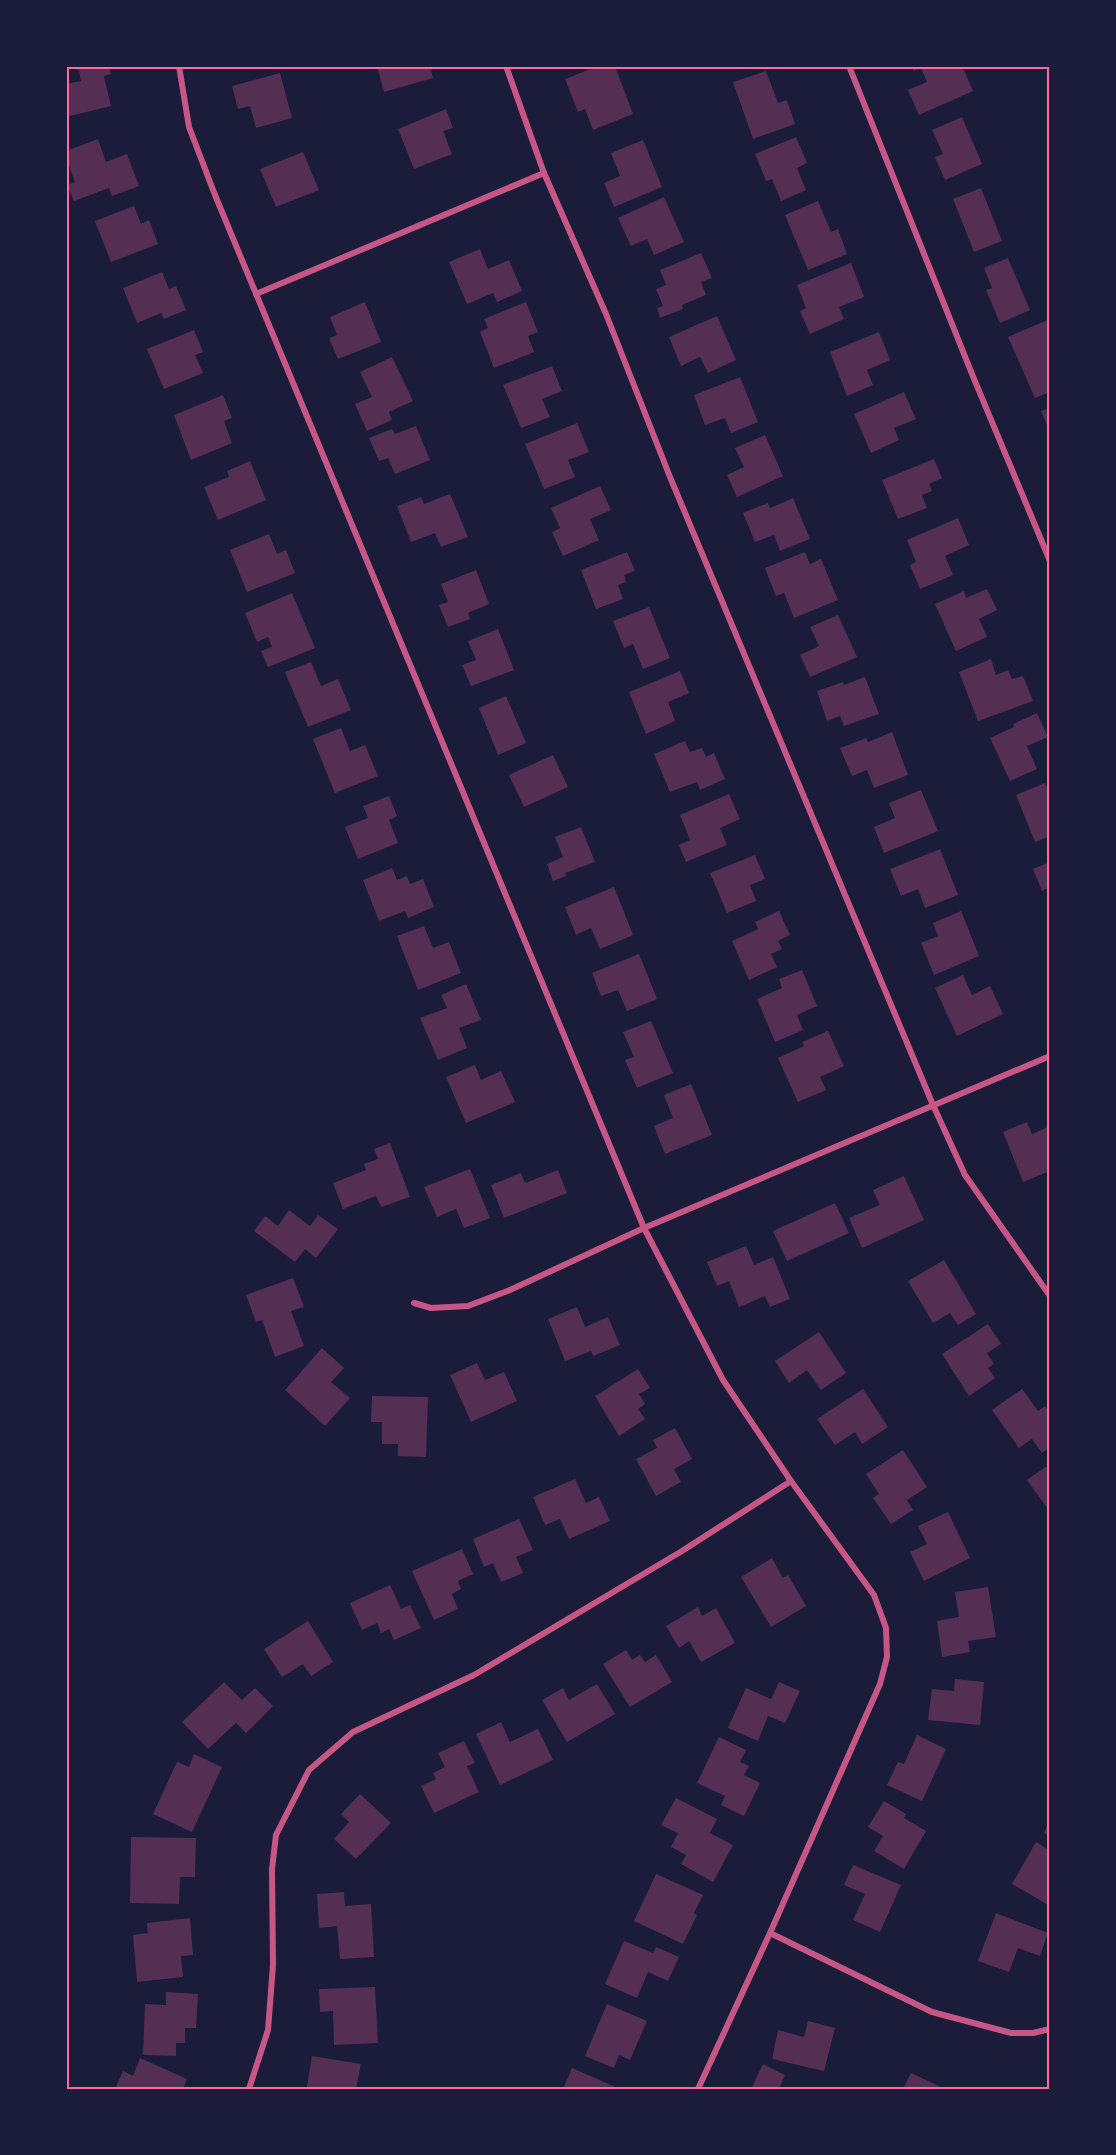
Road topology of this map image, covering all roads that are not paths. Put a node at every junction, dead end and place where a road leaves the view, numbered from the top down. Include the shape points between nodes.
1 (179, 66) edge
2 (506, 66) edge
3 (849, 66) edge
4 (544, 173) junction
5 (256, 294) junction
6 (1050, 561) edge
7 (1050, 1056) edge
8 (933, 1105) junction
9 (644, 1228) junction
10 (1050, 1296) edge
11 (414, 1303) dead end
12 (792, 1481) junction
13 (770, 1933) junction
14 (1050, 2028) edge
15 (249, 2089) edge
16 (698, 2089) edge

1 - 5 street via 189,127
2 - 4 street
3 - 6 street
4 - 5 street
4 - 8 street
5 - 9 street
7 - 8 street
8 - 9 street
8 - 10 street via 965,1175
9 - 11 street via 468,1306 431,1308
9 - 12 street via 723,1380
12 - 13 street via 874,1594 886,1628 887,1657 880,1684
12 - 15 street via 474,1675 352,1732 309,1770 276,1835 268,2030
13 - 14 street via 933,2012 1011,2033
13 - 16 street

